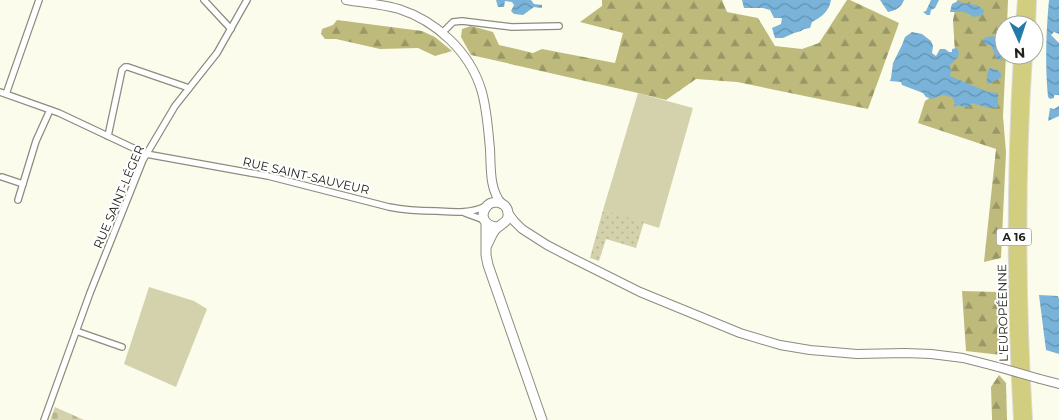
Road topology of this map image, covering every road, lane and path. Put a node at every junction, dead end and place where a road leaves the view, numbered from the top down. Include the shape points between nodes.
1 (39, 0) edge
2 (204, 0) edge
3 (247, 0) edge
4 (346, 0) edge
5 (1023, 0) edge
6 (1031, 0) edge
7 (1022, 15) edge
8 (1030, 15) edge
9 (560, 26) dead end
10 (231, 29) junction
11 (442, 33) junction
12 (1019, 65) edge
13 (1028, 65) edge
14 (189, 88) junction
15 (3, 93) edge
16 (50, 110) junction
17 (108, 136) junction
18 (146, 154) junction
19 (2, 177) dead end
20 (493, 183) junction
21 (23, 184) junction
22 (18, 200) dead end
23 (502, 204) junction
24 (487, 205) junction
25 (463, 212) junction
26 (508, 213) junction
27 (485, 222) junction
28 (500, 226) junction
29 (522, 229) junction
30 (486, 249) junction
31 (76, 331) junction
32 (122, 347) dead end
33 (1059, 384) edge
34 (44, 420) edge
35 (542, 420) edge
36 (1019, 420) edge
37 (1027, 420) edge

1 - 15 street
2 - 10 street
3 - 10 street, RUE SAINT-LÉGER
4 - 11 street via 398,9 420,18
5 - 7 highway
6 - 8 highway
9 - 11 street via 512,27 462,21 453,22
10 - 14 street, RUE SAINT-LÉGER via 217,53
11 - 20 street via 460,50 480,86 487,118
12 - 36 highway, L'EUROPÉENNE / A 16 via 1014,226
13 - 37 highway, L'EUROPÉENNE / A 16 via 1022,236
14 - 17 street via 125,67
14 - 18 street, RUE SAINT-LÉGER
15 - 16 street, RUE SAINT-SAUVEUR
16 - 17 street, RUE SAINT-SAUVEUR
16 - 21 street via 36,141
17 - 18 street, RUE SAINT-SAUVEUR
18 - 25 street, RUE SAINT-SAUVEUR via 268,176 396,208
18 - 31 street, RUE SAINT-LÉGER
19 - 21 street
20 - 23 street
20 - 24 street
21 - 22 street
23 - 24 main road
23 - 26 main road
24 - 25 street, RUE SAINT-SAUVEUR
24 - 27 main road via 483,213
25 - 27 street, RUE SAINT-SAUVEUR
26 - 28 main road via 506,222
26 - 29 street
27 - 28 main road via 492,227
27 - 30 main road
28 - 29 street
28 - 30 main road
29 - 33 street, bridge via 640,292 774,344 857,354 905,352 963,358
30 - 35 main road via 490,273
31 - 32 street
31 - 34 street, RUE SAINT-LÉGER

